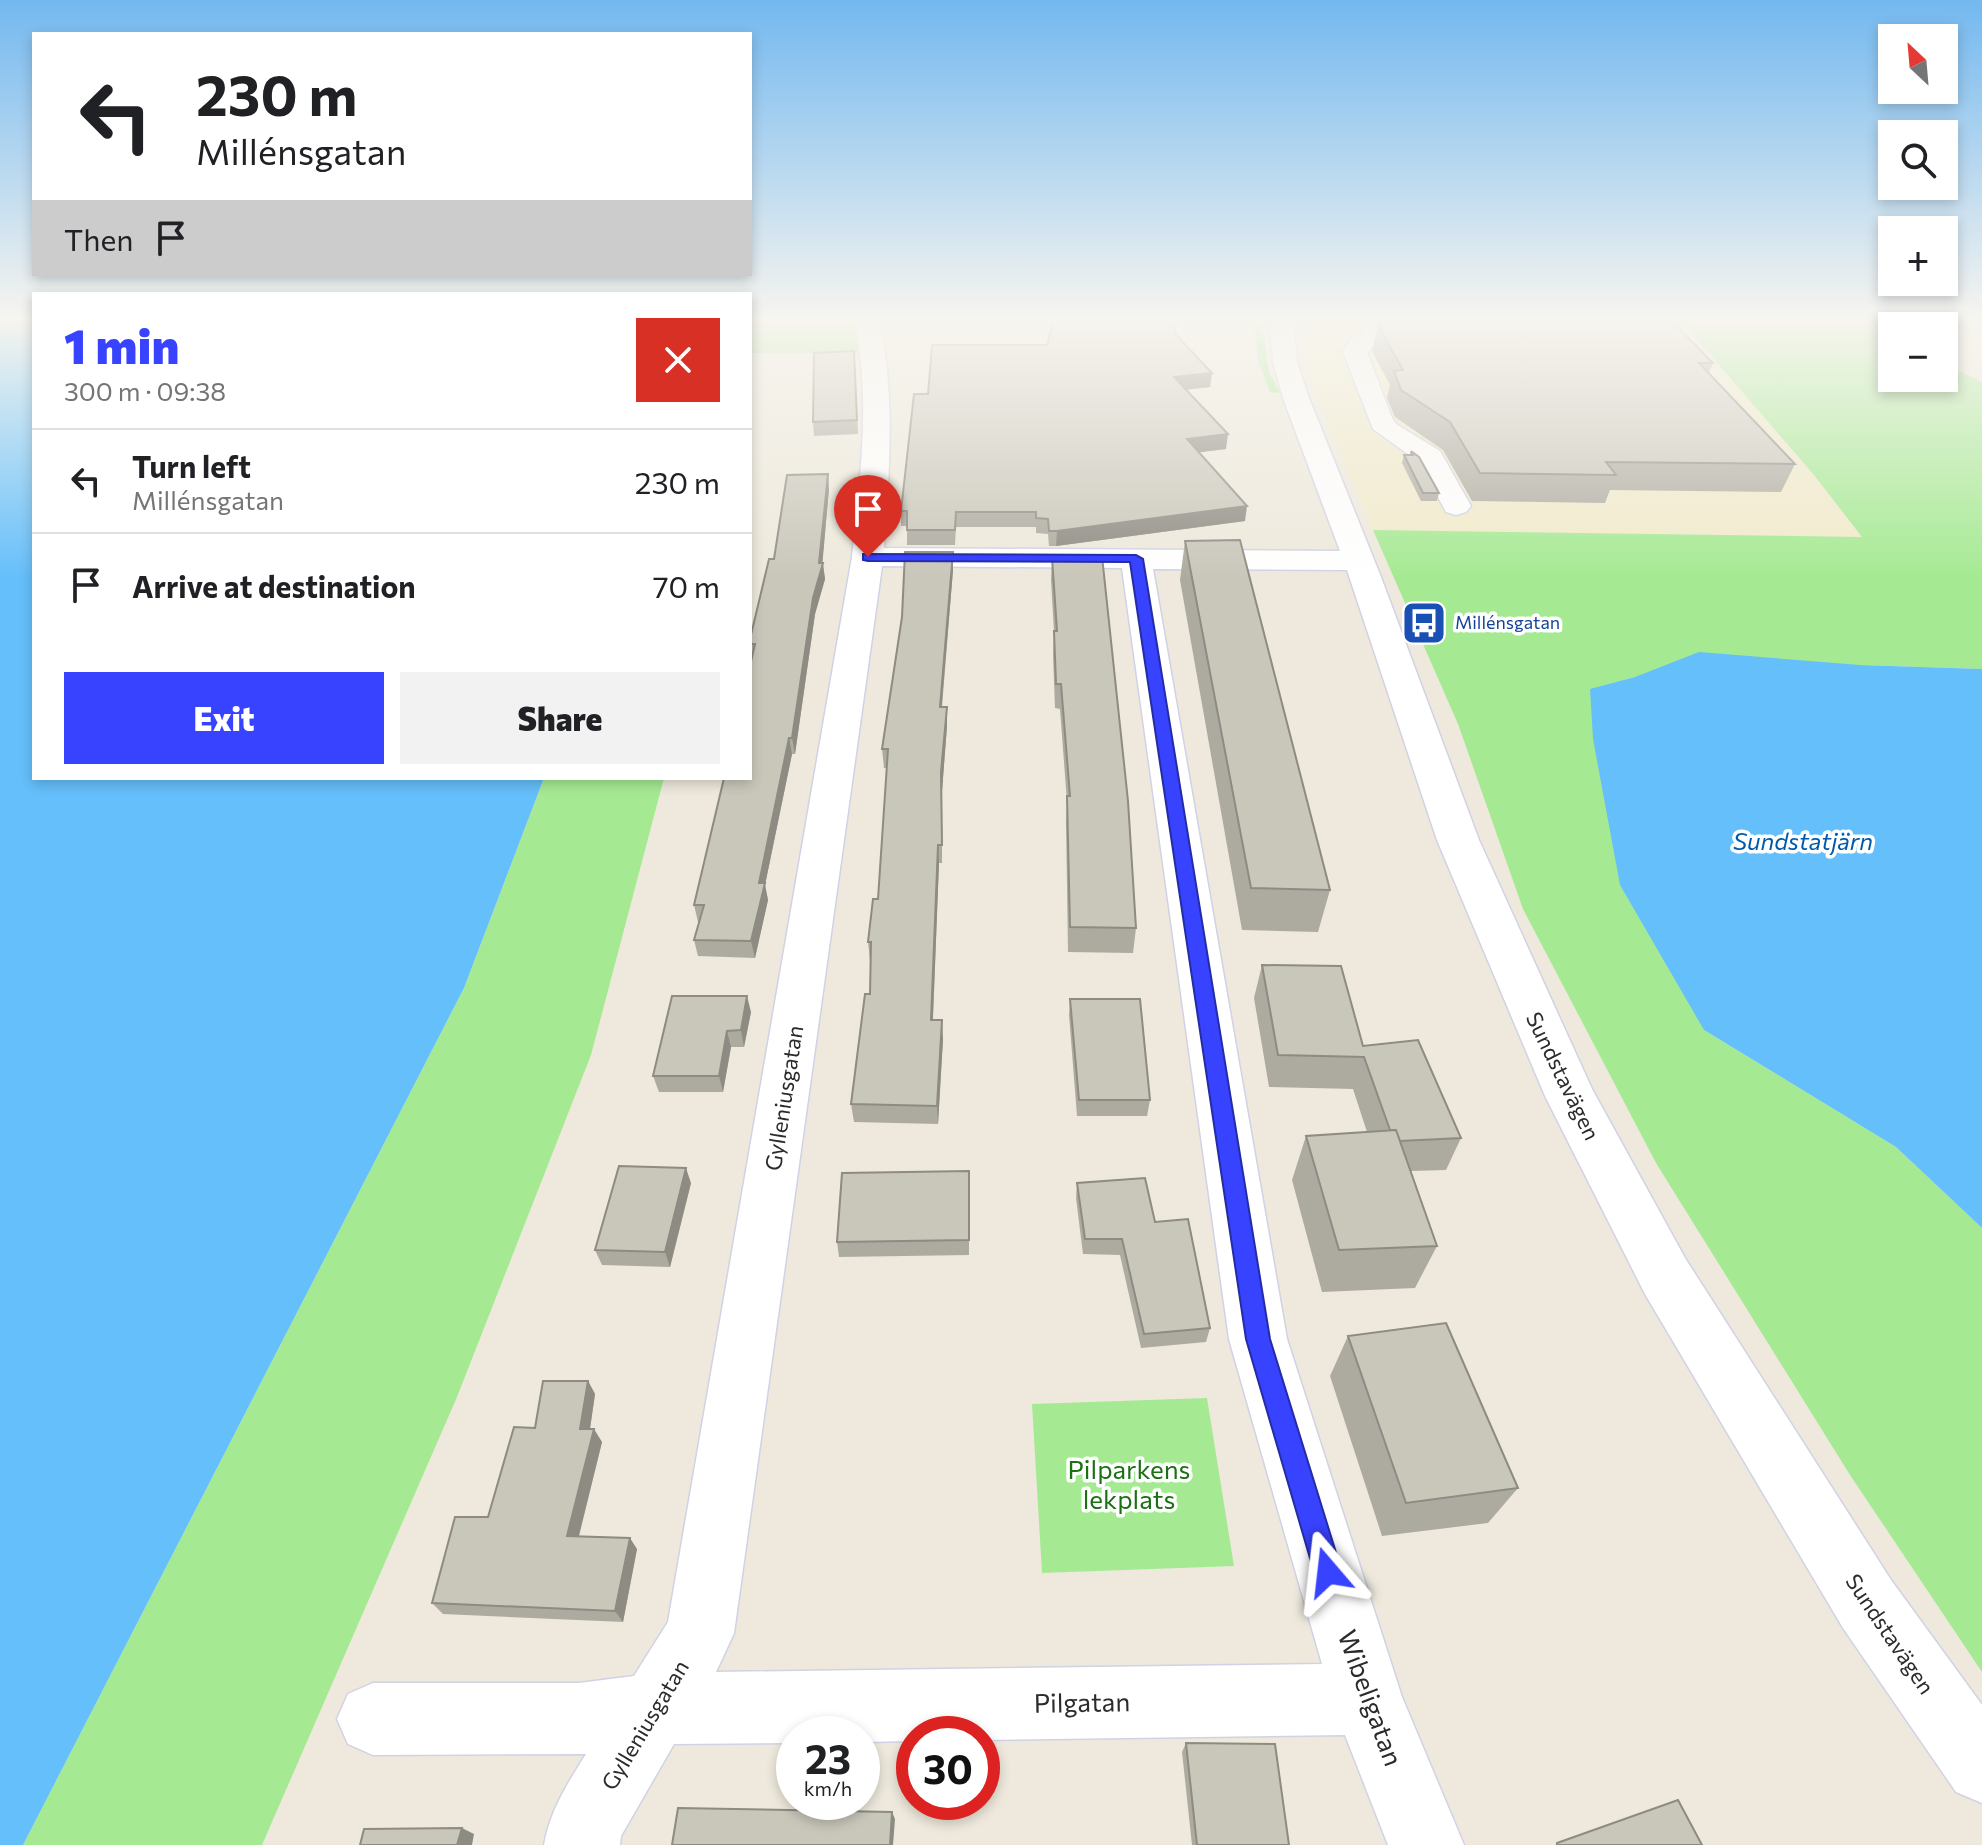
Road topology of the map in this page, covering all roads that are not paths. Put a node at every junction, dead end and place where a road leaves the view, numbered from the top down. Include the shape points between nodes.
1 (876, 407) edge
2 (1299, 407) edge
3 (1375, 407) edge
4 (1456, 506) dead end
5 (868, 557) junction
6 (1136, 559) junction
7 (1358, 561) junction
8 (1367, 1699) junction
9 (653, 1709) junction
10 (373, 1719) dead end
11 (1982, 1766) edge
12 (582, 1845) edge
13 (1426, 1845) edge

1 - 5 street, Gylleniusgatan
2 - 7 street, Sundstavägen
3 - 4 street via 1386,429 1430,457
5 - 6 street
5 - 9 street, Gylleniusgatan via 700,1633
6 - 7 street
6 - 8 street, Wibeligatan via 1258,1339
7 - 11 street, Sundstavägen via 1458,840 1570,1096 1665,1276 1867,1604
8 - 9 street, Pilgatan
8 - 13 street, Wibeligatan
9 - 10 street, Pilgatan via 579,1719
9 - 12 street, Gylleniusgatan via 585,1826

